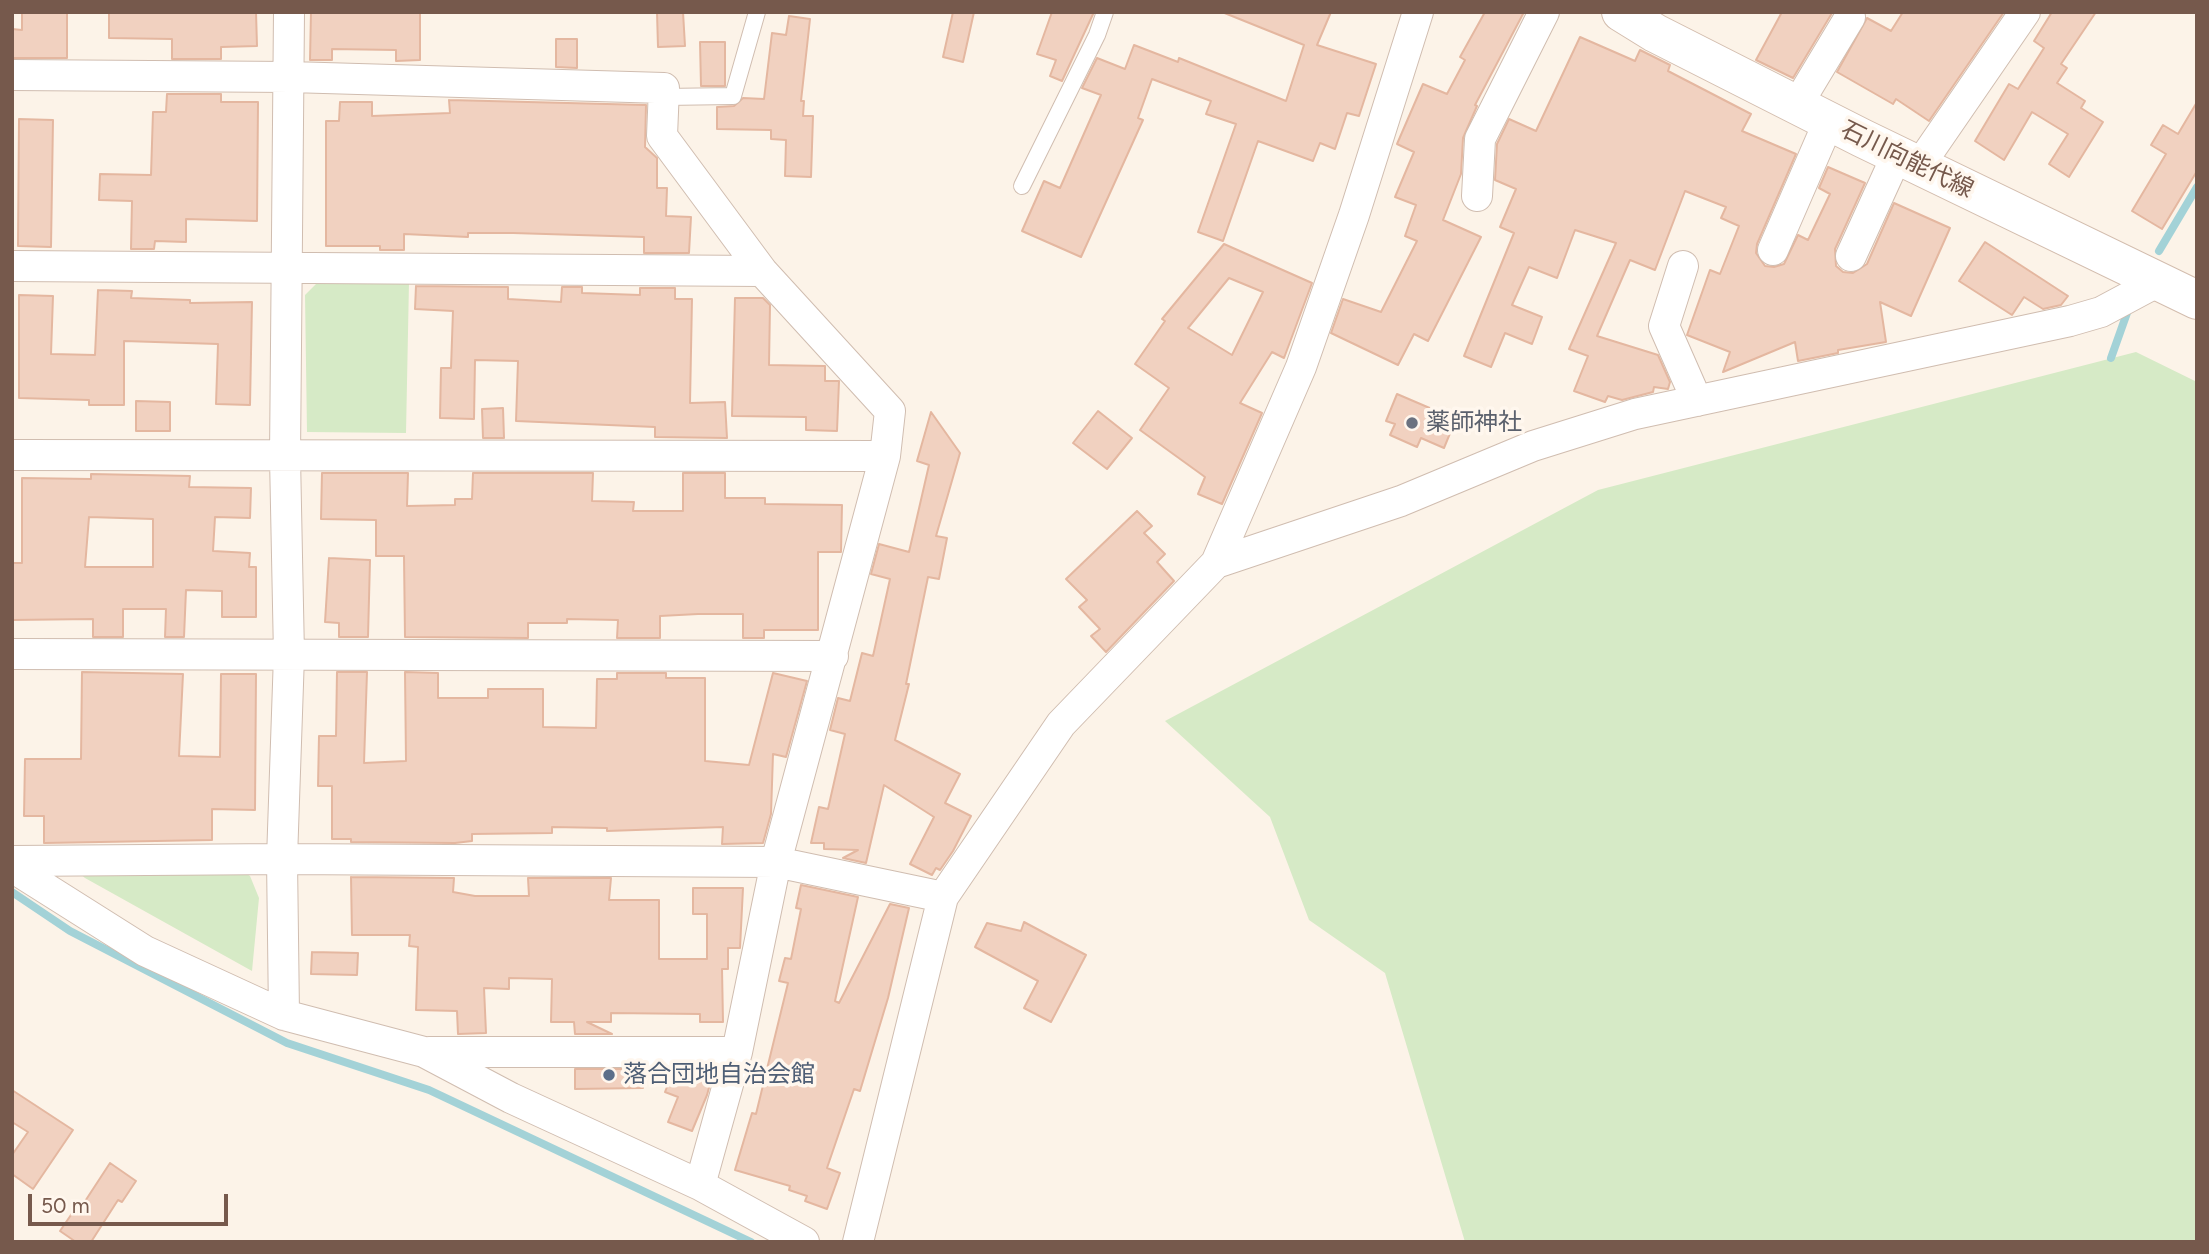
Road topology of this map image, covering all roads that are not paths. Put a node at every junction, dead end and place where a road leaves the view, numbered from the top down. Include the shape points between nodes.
1 (289, 12) edge
2 (757, 12) edge
3 (1105, 12) edge
4 (1419, 12) edge
5 (1544, 12) edge
6 (1621, 12) edge
7 (2025, 12) edge
8 (1850, 17) dead end
9 (12, 75) edge
10 (290, 77) junction
11 (664, 97) junction
12 (1813, 113) junction
13 (1908, 161) junction
14 (1021, 186) dead end
15 (1477, 197) dead end
16 (1773, 250) dead end
17 (1851, 256) dead end
18 (12, 266) edge
19 (286, 266) junction
20 (1683, 266) dead end
21 (762, 271) junction
22 (2159, 281) junction
23 (2197, 300) edge
24 (1697, 401) junction
25 (12, 454) edge
26 (885, 456) junction
27 (285, 457) junction
28 (1216, 563) junction
29 (12, 654) edge
30 (289, 655) junction
31 (833, 656) junction
32 (282, 859) junction
33 (12, 861) edge
34 (776, 862) junction
35 (12, 867) edge
36 (943, 897) junction
37 (284, 1015) junction
38 (424, 1052) junction
39 (737, 1052) junction
40 (700, 1185) junction
41 (804, 1242) edge
42 (858, 1242) edge

1 - 10 street
2 - 11 lane via 733,96
3 - 14 lane
4 - 28 street via 1301,368
5 - 15 street via 1479,139
6 - 12 main road, 石川向能代線
7 - 13 street
8 - 12 street
9 - 10 street
10 - 11 street via 664,88
10 - 19 street
11 - 21 street via 662,136
12 - 13 main road, 石川向能代線
12 - 16 street
13 - 17 street
13 - 22 main road, 石川向能代線
18 - 19 street
19 - 21 street
19 - 27 street
20 - 24 street via 1664,326
21 - 26 street via 890,411
22 - 23 main road, 石川向能代線
22 - 24 street via 2101,312 2070,321
24 - 28 street via 1635,414 1533,446 1401,501
25 - 27 street
26 - 27 street
26 - 31 street
27 - 30 street
28 - 36 street via 1061,724
29 - 30 street
30 - 31 street
30 - 32 street
31 - 34 street
32 - 33 street
32 - 34 street
32 - 37 street
34 - 36 street
34 - 39 street
35 - 37 street via 145,951
36 - 42 street
37 - 38 street
38 - 39 street
38 - 40 street via 511,1098
39 - 40 street
40 - 41 street

